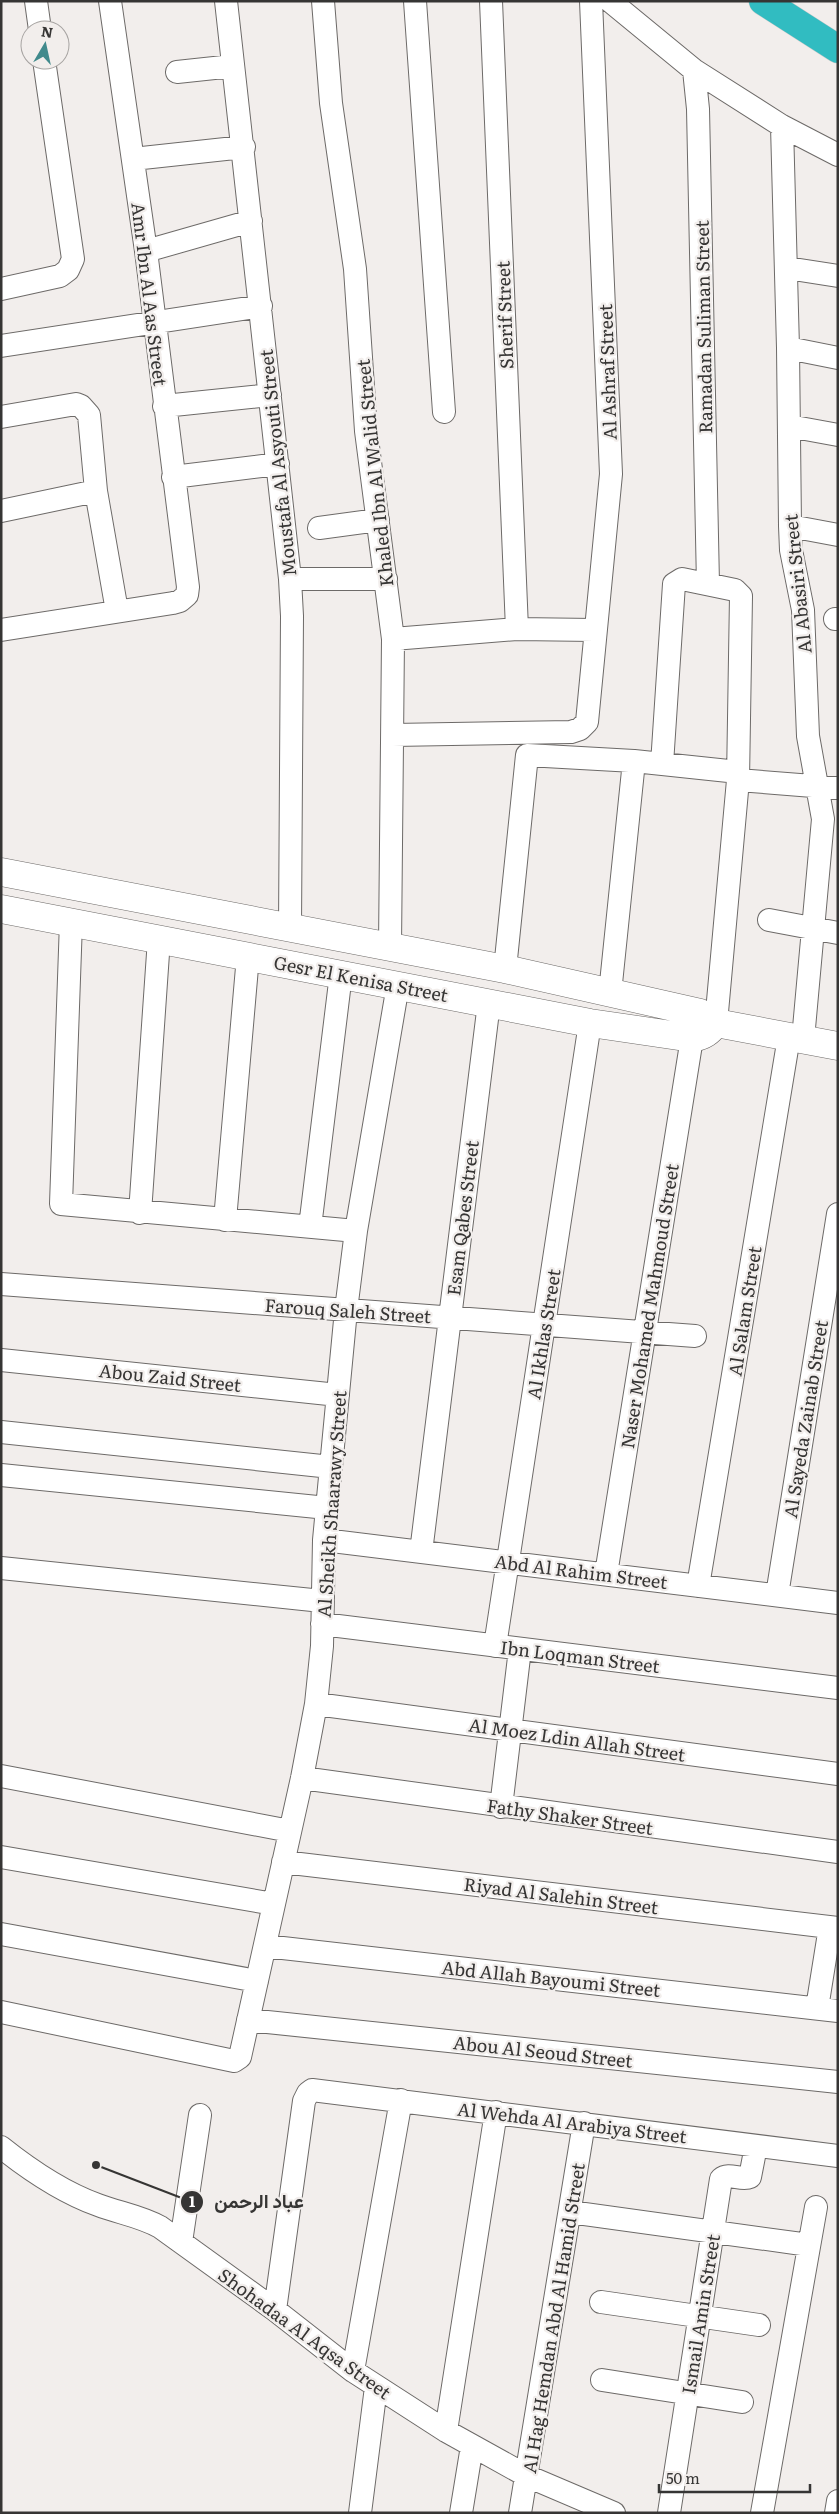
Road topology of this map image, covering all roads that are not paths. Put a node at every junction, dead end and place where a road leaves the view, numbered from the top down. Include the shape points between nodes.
1 (36, 1) edge
2 (110, 1) edge
3 (226, 1) edge
4 (323, 1) edge
5 (415, 1) edge
6 (491, 1) edge
7 (591, 1) edge
8 (610, 1) edge
9 (763, 1) edge
10 (39, 20) edge
11 (838, 50) edge
12 (233, 66) junction
13 (45, 70) edge
14 (694, 70) junction
15 (177, 72) dead end
16 (782, 126) junction
17 (244, 147) junction
18 (838, 155) edge
19 (133, 158) junction
20 (251, 221) junction
21 (146, 251) junction
22 (787, 268) junction
23 (838, 276) edge
24 (1, 289) edge
25 (261, 306) junction
26 (154, 321) junction
27 (1, 346) edge
28 (788, 348) junction
29 (838, 358) edge
30 (270, 395) junction
31 (164, 406) junction
32 (444, 412) dead end
33 (1, 417) edge
34 (789, 426) junction
35 (838, 434) edge
36 (278, 464) junction
37 (174, 477) junction
38 (96, 491) junction
39 (1, 511) edge
40 (378, 520) junction
41 (790, 526) junction
42 (319, 528) dead end
43 (838, 536) edge
44 (290, 579) junction
45 (386, 579) junction
46 (708, 584) junction
47 (117, 611) junction
48 (517, 629) junction
49 (1, 630) edge
50 (594, 630) junction
51 (393, 639) junction
52 (393, 735) junction
53 (634, 761) junction
54 (662, 764) junction
55 (738, 776) junction
56 (828, 787) edge
57 (829, 846) edge
58 (1, 872) edge
59 (1, 909) edge
60 (769, 920) dead end
61 (71, 922) junction
62 (290, 928) junction
63 (813, 928) junction
64 (838, 933) edge
65 (159, 939) junction
66 (390, 947) junction
67 (248, 956) junction
68 (505, 969) junction
69 (341, 974) junction
70 (398, 985) junction
71 (610, 993) junction
72 (489, 1003) junction
73 (590, 1023) junction
74 (716, 1023) junction
75 (692, 1038) junction
76 (796, 1038) junction
77 (838, 1046) edge
78 (140, 1213) junction
79 (838, 1214) edge
80 (225, 1220) junction
81 (310, 1227) junction
82 (356, 1231) junction
83 (1, 1284) edge
84 (346, 1310) junction
85 (450, 1318) junction
86 (544, 1325) junction
87 (645, 1332) junction
88 (695, 1336) dead end
89 (1, 1360) edge
90 (338, 1395) junction
91 (1, 1432) edge
92 (331, 1467) junction
93 (1, 1475) edge
94 (327, 1508) junction
95 (324, 1540) junction
96 (421, 1552) junction
97 (508, 1562) junction
98 (1, 1568) edge
99 (606, 1574) junction
100 (698, 1586) junction
101 (777, 1595) junction
102 (322, 1601) junction
103 (838, 1603) edge
104 (322, 1624) junction
105 (495, 1646) junction
106 (520, 1649) junction
107 (838, 1688) edge
108 (316, 1704) junction
109 (508, 1731) junction
110 (838, 1774) edge
111 (1, 1776) edge
112 (302, 1778) junction
113 (501, 1807) junction
114 (290, 1831) junction
115 (838, 1852) edge
116 (1, 1857) edge
117 (284, 1862) junction
118 (274, 1904) junction
119 (834, 1928) edge
120 (1, 1934) edge
121 (265, 1946) junction
122 (257, 1981) junction
123 (828, 2009) edge
124 (1, 2012) edge
125 (248, 2020) junction
126 (838, 2082) edge
127 (401, 2100) junction
128 (496, 2112) junction
129 (200, 2115) dead end
130 (584, 2123) junction
131 (756, 2146) junction
132 (1, 2147) edge
133 (838, 2156) edge
134 (816, 2207) dead end
135 (570, 2212) junction
136 (712, 2231) junction
137 (181, 2242) junction
138 (809, 2245) junction
139 (601, 2302) dead end
140 (275, 2310) junction
141 (699, 2317) junction
142 (759, 2325) dead end
143 (353, 2371) junction
144 (602, 2380) dead end
145 (376, 2387) junction
146 (688, 2393) junction
147 (742, 2402) dead end
148 (446, 2431) junction
149 (472, 2446) junction
150 (528, 2476) junction
151 (838, 2501) edge
152 (610, 2512) edge
153 (360, 2513) edge
154 (461, 2513) edge
155 (520, 2513) edge
156 (669, 2513) edge
157 (762, 2513) edge
158 (836, 2513) edge

1 - 10 street
2 - 19 street, Amr Ibn Al Aas Street
3 - 12 street, Moustafa Al Asyouti Street
4 - 40 street, Khaled Ibn Al Walid Street via 331,103 354,269 366,430
5 - 32 street
6 - 48 street, Sherif Street
7 - 50 street, Al Ashraf Street via 611,474
8 - 14 street
9 - 11 highway
12 - 15 street
12 - 17 street, Moustafa Al Asyouti Street
13 - 24 street via 73,260 60,276
14 - 16 street
14 - 46 street, Ramadan Suliman Street via 698,109
16 - 18 street
16 - 22 street, Al Abasiri Street
17 - 19 street
17 - 20 street, Moustafa Al Asyouti Street
19 - 21 street, Amr Ibn Al Aas Street
20 - 21 street
20 - 25 street, Moustafa Al Asyouti Street
21 - 26 street, Amr Ibn Al Aas Street
22 - 23 street
22 - 28 street, Al Abasiri Street
25 - 26 street
25 - 30 street, Moustafa Al Asyouti Street
26 - 27 street
26 - 31 street, Amr Ibn Al Aas Street
28 - 29 street
28 - 34 street, Al Abasiri Street
30 - 31 street
30 - 36 street, Moustafa Al Asyouti Street
31 - 37 street, Amr Ibn Al Aas Street
33 - 38 street via 76,404 81,406 89,415
34 - 35 street
34 - 41 street, Al Abasiri Street
36 - 37 street
36 - 44 street, Moustafa Al Asyouti Street
37 - 47 street, Amr Ibn Al Aas Street via 187,595 180,601
38 - 39 street
38 - 47 street
40 - 42 street
40 - 45 street, Khaled Ibn Al Walid Street
41 - 43 street
41 - 56 street, Al Abasiri Street via 803,610 808,736
44 - 45 street
44 - 62 street, Moustafa Al Asyouti Street
45 - 51 street, Khaled Ibn Al Walid Street
46 - 54 street via 682,579 674,584
46 - 55 street via 735,590 741,596
47 - 49 street
48 - 50 street
48 - 51 street
50 - 52 street, Al Ashraf Street via 586,722 580,729 571,732
51 - 52 street, Khaled Ibn Al Walid Street
52 - 66 street, Khaled Ibn Al Walid Street
53 - 54 street
53 - 68 street via 529,754 525,760
53 - 71 street
54 - 55 street
55 - 56 street
55 - 74 street
56 - 57 street, Al Abasiri Street via 823,819
57 - 63 street, Al Abasiri Street
58 - 62 main road, Gesr El Kenisa Street
59 - 61 main road, Gesr El Kenisa Street
60 - 63 street
61 - 65 main road, Gesr El Kenisa Street
61 - 78 street via 61,1204
62 - 66 main road, Gesr El Kenisa Street
63 - 64 street
63 - 76 street, Al Abasiri Street
65 - 67 main road, Gesr El Kenisa Street
65 - 78 street
66 - 68 main road, Gesr El Kenisa Street
67 - 69 main road, Gesr El Kenisa Street
67 - 80 street
68 - 71 main road, Gesr El Kenisa Street
69 - 70 main road, Gesr El Kenisa Street
69 - 81 street
70 - 72 main road, Gesr El Kenisa Street
70 - 82 street, Al Sheikh Shaarawy Street
71 - 74 main road, Gesr El Kenisa Street via 700,1013
72 - 73 main road, Gesr El Kenisa Street
72 - 85 street, Esam Qabes Street
73 - 75 main road, Gesr El Kenisa Street
73 - 86 street, Al Ikhlas Street
74 - 75 main road via 702,1036
74 - 76 main road, Gesr El Kenisa Street
75 - 87 street, Naser Mohamed Mahmoud Street
76 - 77 main road, Gesr El Kenisa Street
76 - 100 street, Al Salam Street
78 - 80 street
79 - 101 street, Al Sayeda Zainab Street
80 - 81 street
81 - 82 street
82 - 84 street, Al Sheikh Shaarawy Street
83 - 84 street, Farouq Saleh Street
84 - 85 street, Farouq Saleh Street
84 - 90 street, Al Sheikh Shaarawy Street
85 - 86 street, Farouq Saleh Street
85 - 96 street, Esam Qabes Street
86 - 87 street, Farouq Saleh Street
86 - 97 street, Al Ikhlas Street
87 - 88 street, Farouq Saleh Street
87 - 99 street, Naser Mohamed Mahmoud Street
89 - 90 street, Abou Zaid Street
90 - 92 street, Al Sheikh Shaarawy Street
91 - 92 street
92 - 94 street, Al Sheikh Shaarawy Street
93 - 94 street
94 - 95 street, Al Sheikh Shaarawy Street
95 - 96 street, Abd Al Rahim Street
95 - 102 street, Al Sheikh Shaarawy Street
96 - 97 street, Abd Al Rahim Street
97 - 99 street, Abd Al Rahim Street
97 - 105 street, Al Ikhlas Street
98 - 102 street
99 - 100 street, Abd Al Rahim Street
100 - 101 street, Abd Al Rahim Street
101 - 103 street, Abd Al Rahim Street
102 - 104 street, Al Sheikh Shaarawy Street
104 - 105 street, Ibn Loqman Street
104 - 108 street, Al Sheikh Shaarawy Street
105 - 106 street, Ibn Loqman Street
106 - 107 street, Ibn Loqman Street
106 - 109 street
108 - 109 street, Al Moez Ldin Allah Street
108 - 112 street, Al Sheikh Shaarawy Street
109 - 110 street, Al Moez Ldin Allah Street
109 - 113 street
111 - 114 street
112 - 113 street, Fathy Shaker Street
112 - 114 street, Al Sheikh Shaarawy Street
113 - 115 street, Fathy Shaker Street
114 - 117 street, Al Sheikh Shaarawy Street
116 - 118 street
117 - 118 street, Al Sheikh Shaarawy Street
117 - 119 street, Riyad Al Salehin Street
118 - 121 street, Al Sheikh Shaarawy Street
119 - 123 street
120 - 122 street
121 - 122 street, Al Sheikh Shaarawy Street
121 - 123 street, Abd Allah Bayoumi Street
122 - 125 street, Al Sheikh Shaarawy Street
124 - 125 street, Al Sheikh Shaarawy Street via 234,2061 240,2057
125 - 126 street, Abou Al Seoud Street
127 - 128 street, Al Wehda Al Arabiya Street
127 - 140 street, Al Wehda Al Arabiya Street via 316,2089 308,2092 304,2101
127 - 143 street
128 - 130 street, Al Wehda Al Arabiya Street
128 - 148 street
129 - 137 street
130 - 131 street, Al Wehda Al Arabiya Street
130 - 135 street, Al Hag Hemdan Abd Al Hamid Street
131 - 133 street, Al Wehda Al Arabiya Street
131 - 136 street, Ismail Amin Street via 750,2177 726,2176 720,2179
132 - 137 street, Shohadaa Al Aqsa Street via 71,2194 148,2221
134 - 138 street
135 - 136 street
135 - 150 street, Al Hag Hemdan Abd Al Hamid Street
136 - 138 street
136 - 141 street, Ismail Amin Street
137 - 140 street, Shohadaa Al Aqsa Street
138 - 157 street
139 - 141 street
140 - 143 street, Shohadaa Al Aqsa Street
141 - 142 street
141 - 146 street, Ismail Amin Street
143 - 145 street, Shohadaa Al Aqsa Street
144 - 146 street
145 - 148 street, Shohadaa Al Aqsa Street
145 - 153 street
146 - 147 street
146 - 156 street, Ismail Amin Street
148 - 149 street, Shohadaa Al Aqsa Street
149 - 150 street, Shohadaa Al Aqsa Street
149 - 154 street
150 - 152 street, Shohadaa Al Aqsa Street
150 - 155 street, Al Hag Hemdan Abd Al Hamid Street
151 - 158 street

